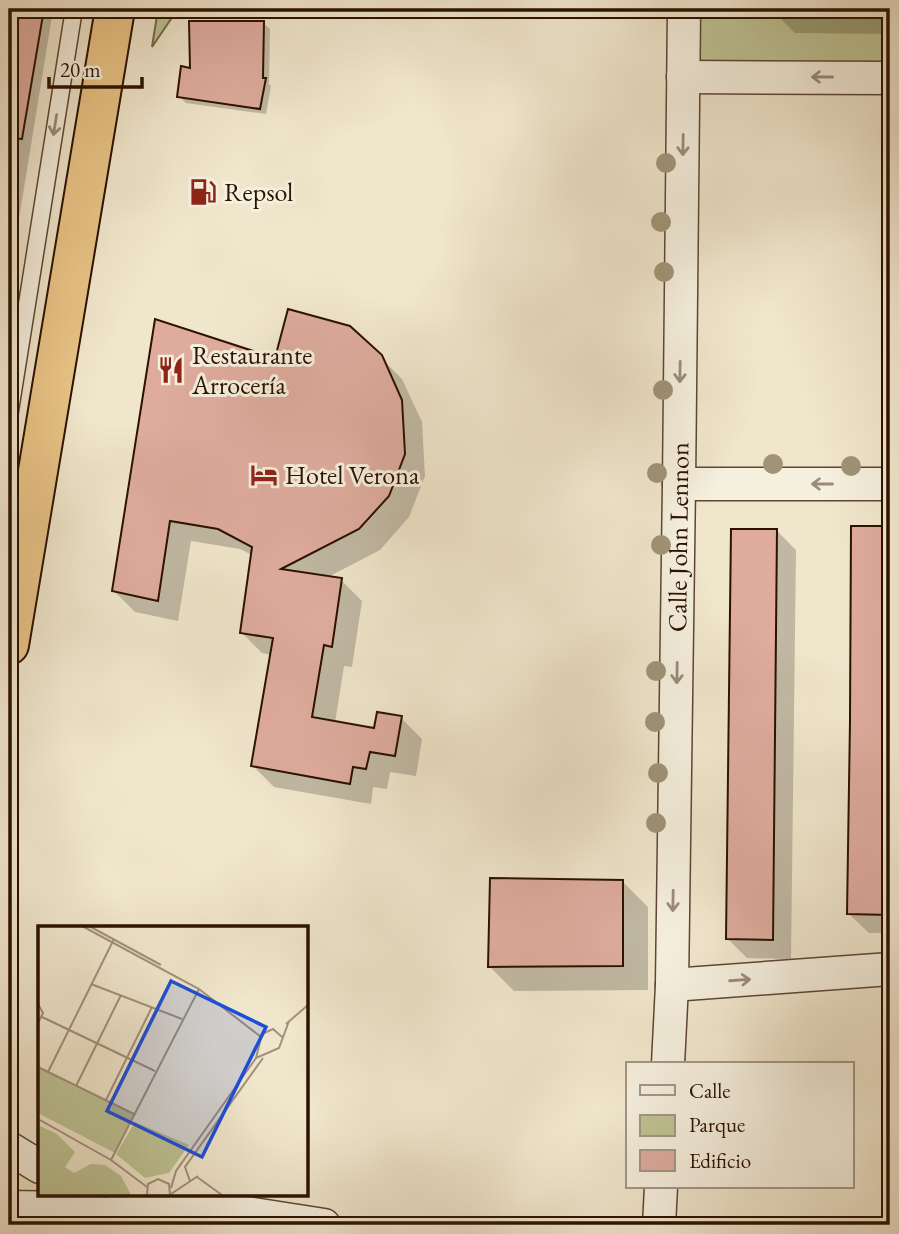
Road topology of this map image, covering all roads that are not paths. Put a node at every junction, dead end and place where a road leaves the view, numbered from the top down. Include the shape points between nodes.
1 (74, 9) edge
2 (115, 9) edge
3 (684, 9) edge
4 (683, 77) junction
5 (890, 78) edge
6 (9, 417) edge
7 (679, 484) junction
8 (890, 484) edge
9 (9, 645) edge
10 (890, 969) edge
11 (672, 985) junction
12 (668, 1062) edge
13 (9, 1148) edge
14 (38, 1166) edge
15 (661, 1188) edge
16 (136, 1196) edge
17 (9, 1207) edge
18 (180, 1225) edge
19 (324, 1225) edge
20 (659, 1225) edge

1 -> 6 lane
2 - 9 highway
3 - 4 street, Calle John Lennon
5 -> 4 street
4 -> 7 street, Calle John Lennon
8 -> 7 street
7 -> 11 street, Calle John Lennon
11 -> 10 street
11 - 12 street, Calle John Lennon
13 - 14 street
15 - 20 street
16 - 19 street
17 - 18 street via 69,1208

